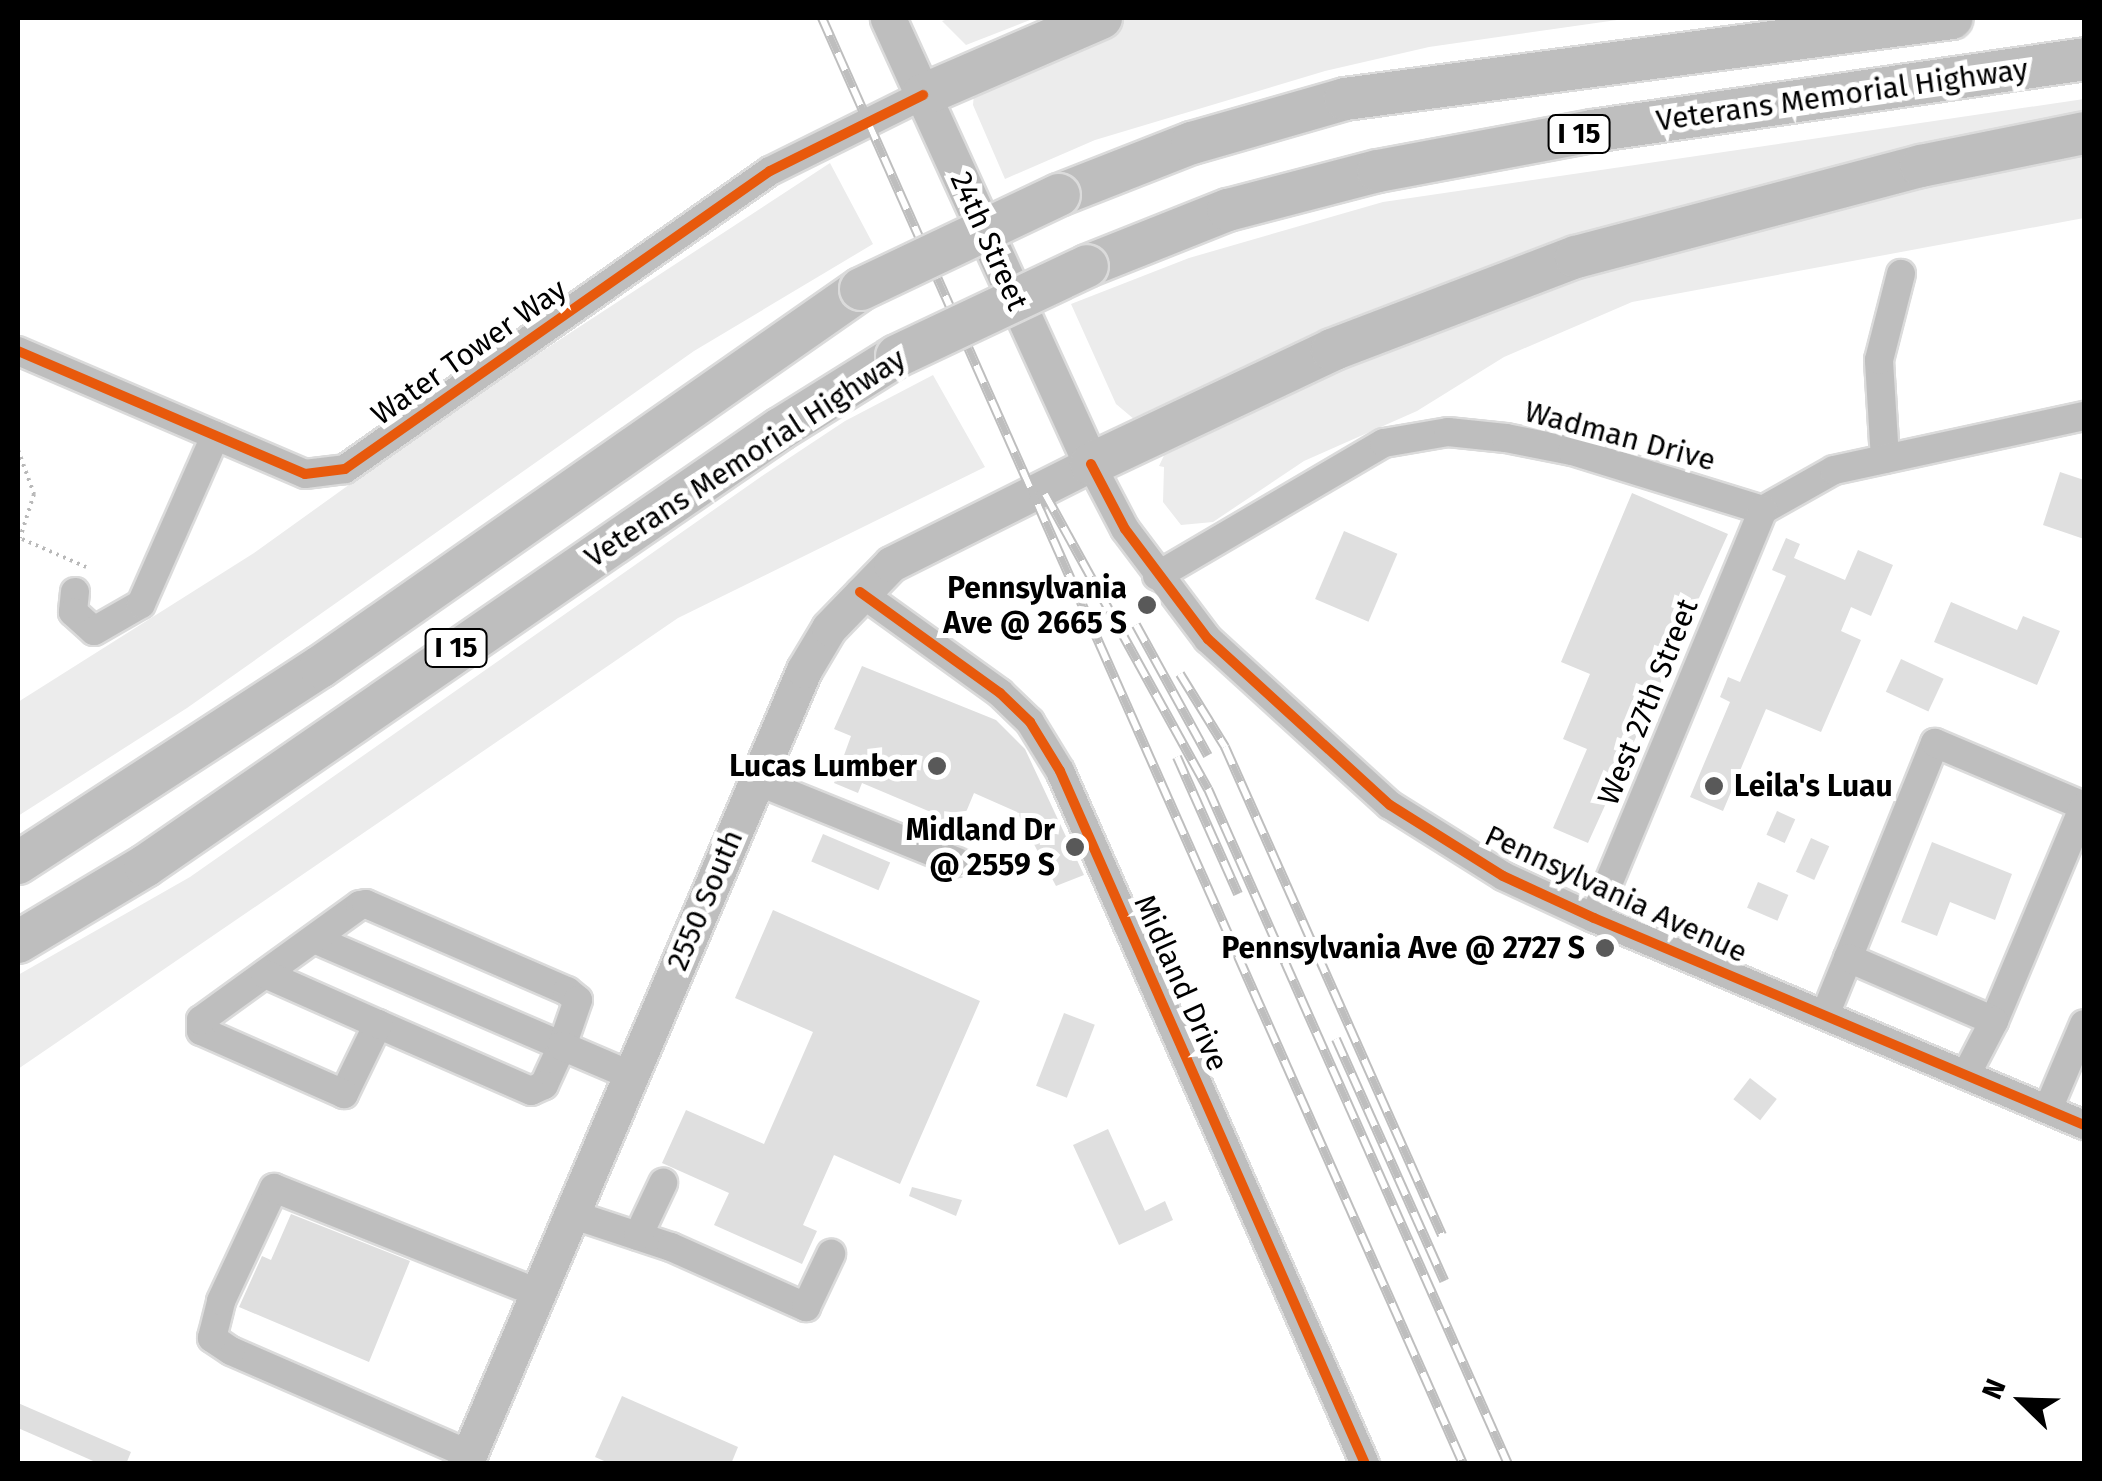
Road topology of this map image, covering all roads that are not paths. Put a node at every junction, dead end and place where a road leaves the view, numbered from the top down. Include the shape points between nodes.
1 (888, 18) edge
2 (1102, 18) edge
3 (1952, 18) edge
4 (2084, 60) edge
5 (924, 95) junction
6 (2084, 133) edge
7 (1901, 274) dead end
8 (18, 350) edge
9 (2084, 416) edge
10 (215, 436) junction
11 (1885, 459) junction
12 (1091, 464) junction
13 (1763, 510) junction
14 (1157, 576) junction
15 (81, 579) road end
16 (860, 592) junction
17 (756, 781) junction
18 (957, 862) dead end
19 (18, 863) edge
20 (1594, 918) junction
21 (314, 939) junction
22 (18, 942) edge
23 (1848, 958) junction
24 (265, 974) junction
25 (1825, 1016) junction
26 (1994, 1021) junction
27 (378, 1024) junction
28 (2084, 1024) edge
29 (562, 1046) junction
30 (1966, 1075) junction
31 (630, 1076) junction
32 (2048, 1109) junction
33 (2084, 1124) edge
34 (663, 1183) dead end
35 (571, 1214) junction
36 (638, 1236) junction
37 (831, 1254) dead end
38 (538, 1292) junction
39 (467, 1459) edge
40 (1365, 1464) edge

1 - 5 main road, 24th Street
2 - 5 highway
3 - 19 highway, Veterans Memorial Highway / I 15, bridge via 1345,99 1192,143 1059,195 861,289 320,667
4 - 22 highway, Veterans Memorial Highway / I 15, bridge via 1592,131 1378,171 1228,210 1087,266 897,356 780,428 145,866
5 - 10 street, Water Tower Way via 770,171 345,469 305,474
5 - 12 main road, 24th Street
6 - 12 highway via 1921,166 1576,257 1332,350
7 - 11 street via 1879,360
8 - 10 street, Water Tower Way
9 - 11 street
10 - 15 street via 140,604 94,632 72,612
11 - 13 street via 1834,470
12 - 14 street, Pennsylvania Avenue
12 - 16 main road, 2550 South via 933,538
13 - 14 street, Wadman Drive via 1572,451 1448,432 1384,442
13 - 20 street, West 27th Street
14 - 20 street, Pennsylvania Avenue via 1286,716 1390,805 1503,876
16 - 17 main road, 2550 South via 804,670
16 - 40 street, Midland Drive via 1000,693 1030,722 1060,771
17 - 18 street
17 - 31 main road, 2550 South
20 - 25 street, Pennsylvania Avenue
21 - 24 street
21 - 29 street
21 - 29 street via 366,904 427,930 574,995 578,1007
23 - 25 street
23 - 26 street
23 - 26 street via 1935,743 2084,806
24 - 27 street
24 - 27 street via 201,1020 201,1030 344,1094
25 - 30 street, Pennsylvania Avenue
26 - 30 street
27 - 29 street via 531,1092 544,1085
28 - 32 street
29 - 31 street
30 - 32 street, Pennsylvania Avenue
31 - 35 main road, 2550 South
32 - 33 street, Pennsylvania Avenue
34 - 36 street
35 - 36 street
35 - 38 main road, 2550 South
36 - 37 street via 806,1307
38 - 39 main road, 2550 South
38 - 39 street via 274,1188 224,1294 212,1338 231,1351

